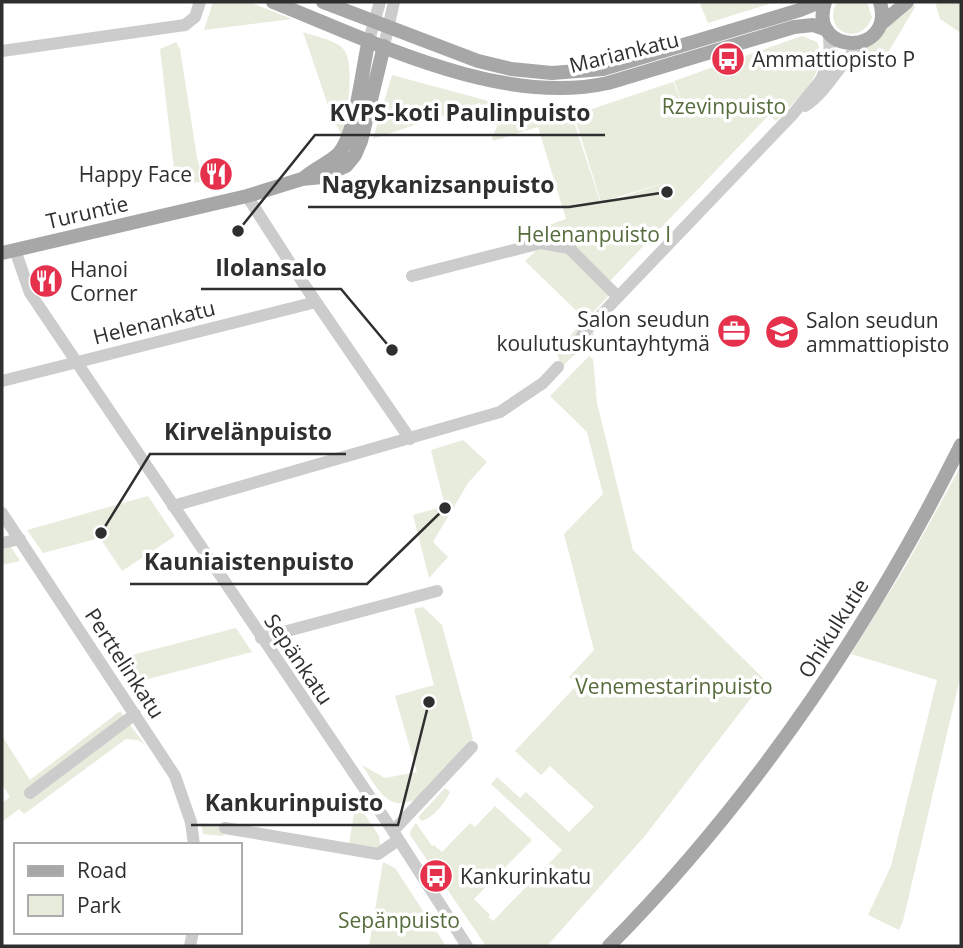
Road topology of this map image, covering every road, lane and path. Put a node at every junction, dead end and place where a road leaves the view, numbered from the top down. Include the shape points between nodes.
1 (200, 2) edge
2 (273, 2) edge
3 (323, 2) edge
4 (380, 2) edge
5 (394, 2) edge
6 (822, 2) edge
7 (880, 2) edge
8 (907, 2) edge
9 (381, 24) junction
10 (881, 24) junction
11 (828, 32) junction
12 (369, 40) junction
13 (867, 40) junction
14 (384, 46) junction
15 (2, 51) edge
16 (793, 114) junction
17 (302, 179) junction
18 (247, 196) junction
19 (8, 252) edge
20 (412, 276) dead end
21 (618, 297) junction
22 (316, 302) junction
23 (573, 349) dead end
24 (75, 362) junction
25 (558, 367) dead end
26 (2, 381) edge
27 (410, 439) junction
28 (961, 445) edge
29 (173, 506) junction
30 (2, 513) edge
31 (20, 539) junction
32 (2, 543) edge
33 (437, 591) dead end
34 (261, 638) junction
35 (135, 714) junction
36 (472, 747) dead end
37 (30, 793) dead end
38 (225, 828) dead end
39 (395, 836) junction
40 (194, 843) edge
41 (467, 946) edge
42 (609, 946) edge

1 - 15 street via 195,18 185,25
2 - 12 main road, Mariankatu
3 - 9 main road, Mariankatu
4 - 9 street
5 - 9 street
6 - 9 main road, Mariankatu via 603,69 568,73 493,65
6 - 11 main road
7 - 10 main road
8 - 10 main road
9 - 12 street
9 - 14 street
10 - 13 main road
11 - 13 main road, Mariankatu via 847,44
11 - 14 main road, Mariankatu via 813,25 794,27 608,83 571,89 490,81
11 - 16 street via 829,67
12 - 14 main road, Mariankatu
12 - 17 main road, Turuntie via 344,147
13 - 16 street via 850,54 824,91
14 - 17 main road, Turuntie via 355,155 336,171
16 - 21 street
17 - 18 main road, Turuntie
18 - 19 main road, Turuntie
18 - 22 street
19 - 24 street, Sepänkatu
20 - 21 street via 541,243 569,248
21 - 23 street
22 - 24 street, Helenankatu
22 - 27 street
24 - 26 street, Helenankatu
24 - 29 street, Sepänkatu
25 - 27 street via 500,412
27 - 29 street
28 - 42 main road, Ohikulkutie via 899,564 818,692 712,833
29 - 34 street, Sepänkatu
30 - 31 street, Perttelinkatu
31 - 32 street
31 - 35 street, Perttelinkatu
33 - 34 street
34 - 39 street, Sepänkatu
35 - 37 street
35 - 40 street, Perttelinkatu via 175,776
36 - 39 street
38 - 39 street via 378,853
39 - 41 street, Sepänkatu

